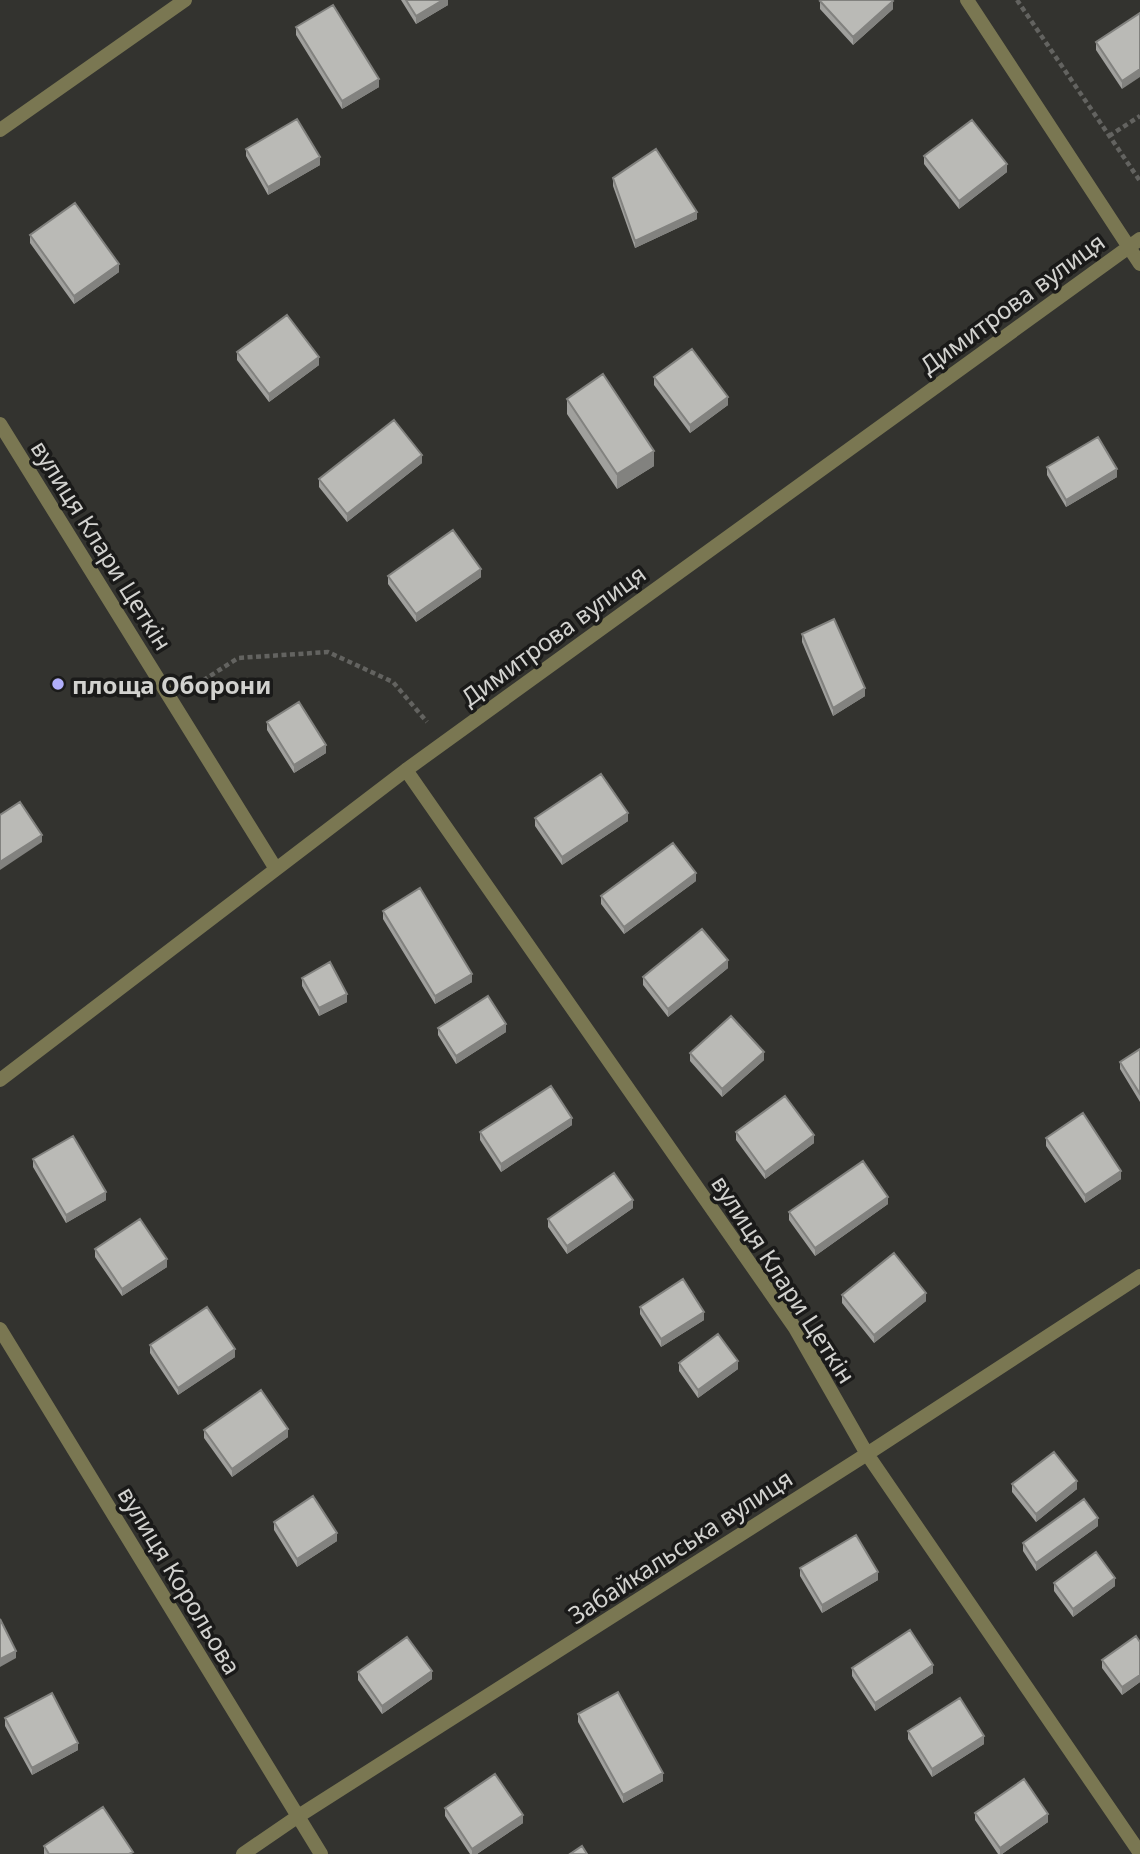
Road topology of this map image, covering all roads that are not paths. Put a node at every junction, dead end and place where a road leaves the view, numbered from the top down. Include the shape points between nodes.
1 (185, 0) edge
2 (967, 0) edge
3 (0, 130) edge
4 (1134, 243) edge
5 (1140, 264) edge
6 (0, 424) edge
7 (406, 770) junction
8 (276, 869) junction
9 (0, 1080) edge
10 (1140, 1276) edge
11 (0, 1329) edge
12 (867, 1454) junction
13 (298, 1817) junction
14 (1140, 1853) edge
15 (243, 1854) edge
16 (321, 1854) edge

1 - 3 street
2 - 4 street
4 - 5 street
4 - 7 street, Димитрова вулиця
6 - 8 street, вулиця Клари Цеткін
7 - 8 street, Димитрова вулиця
7 - 12 street, вулиця Клари Цеткін via 795,1328
8 - 9 street, Димитрова вулиця
10 - 12 street, Забайкальська вулиця
11 - 13 street, вулиця Корольова
12 - 13 street, Забайкальська вулиця
12 - 14 street, вулиця Клари Цеткін
13 - 15 street, Забайкальська вулиця
13 - 16 street, вулиця Корольова

